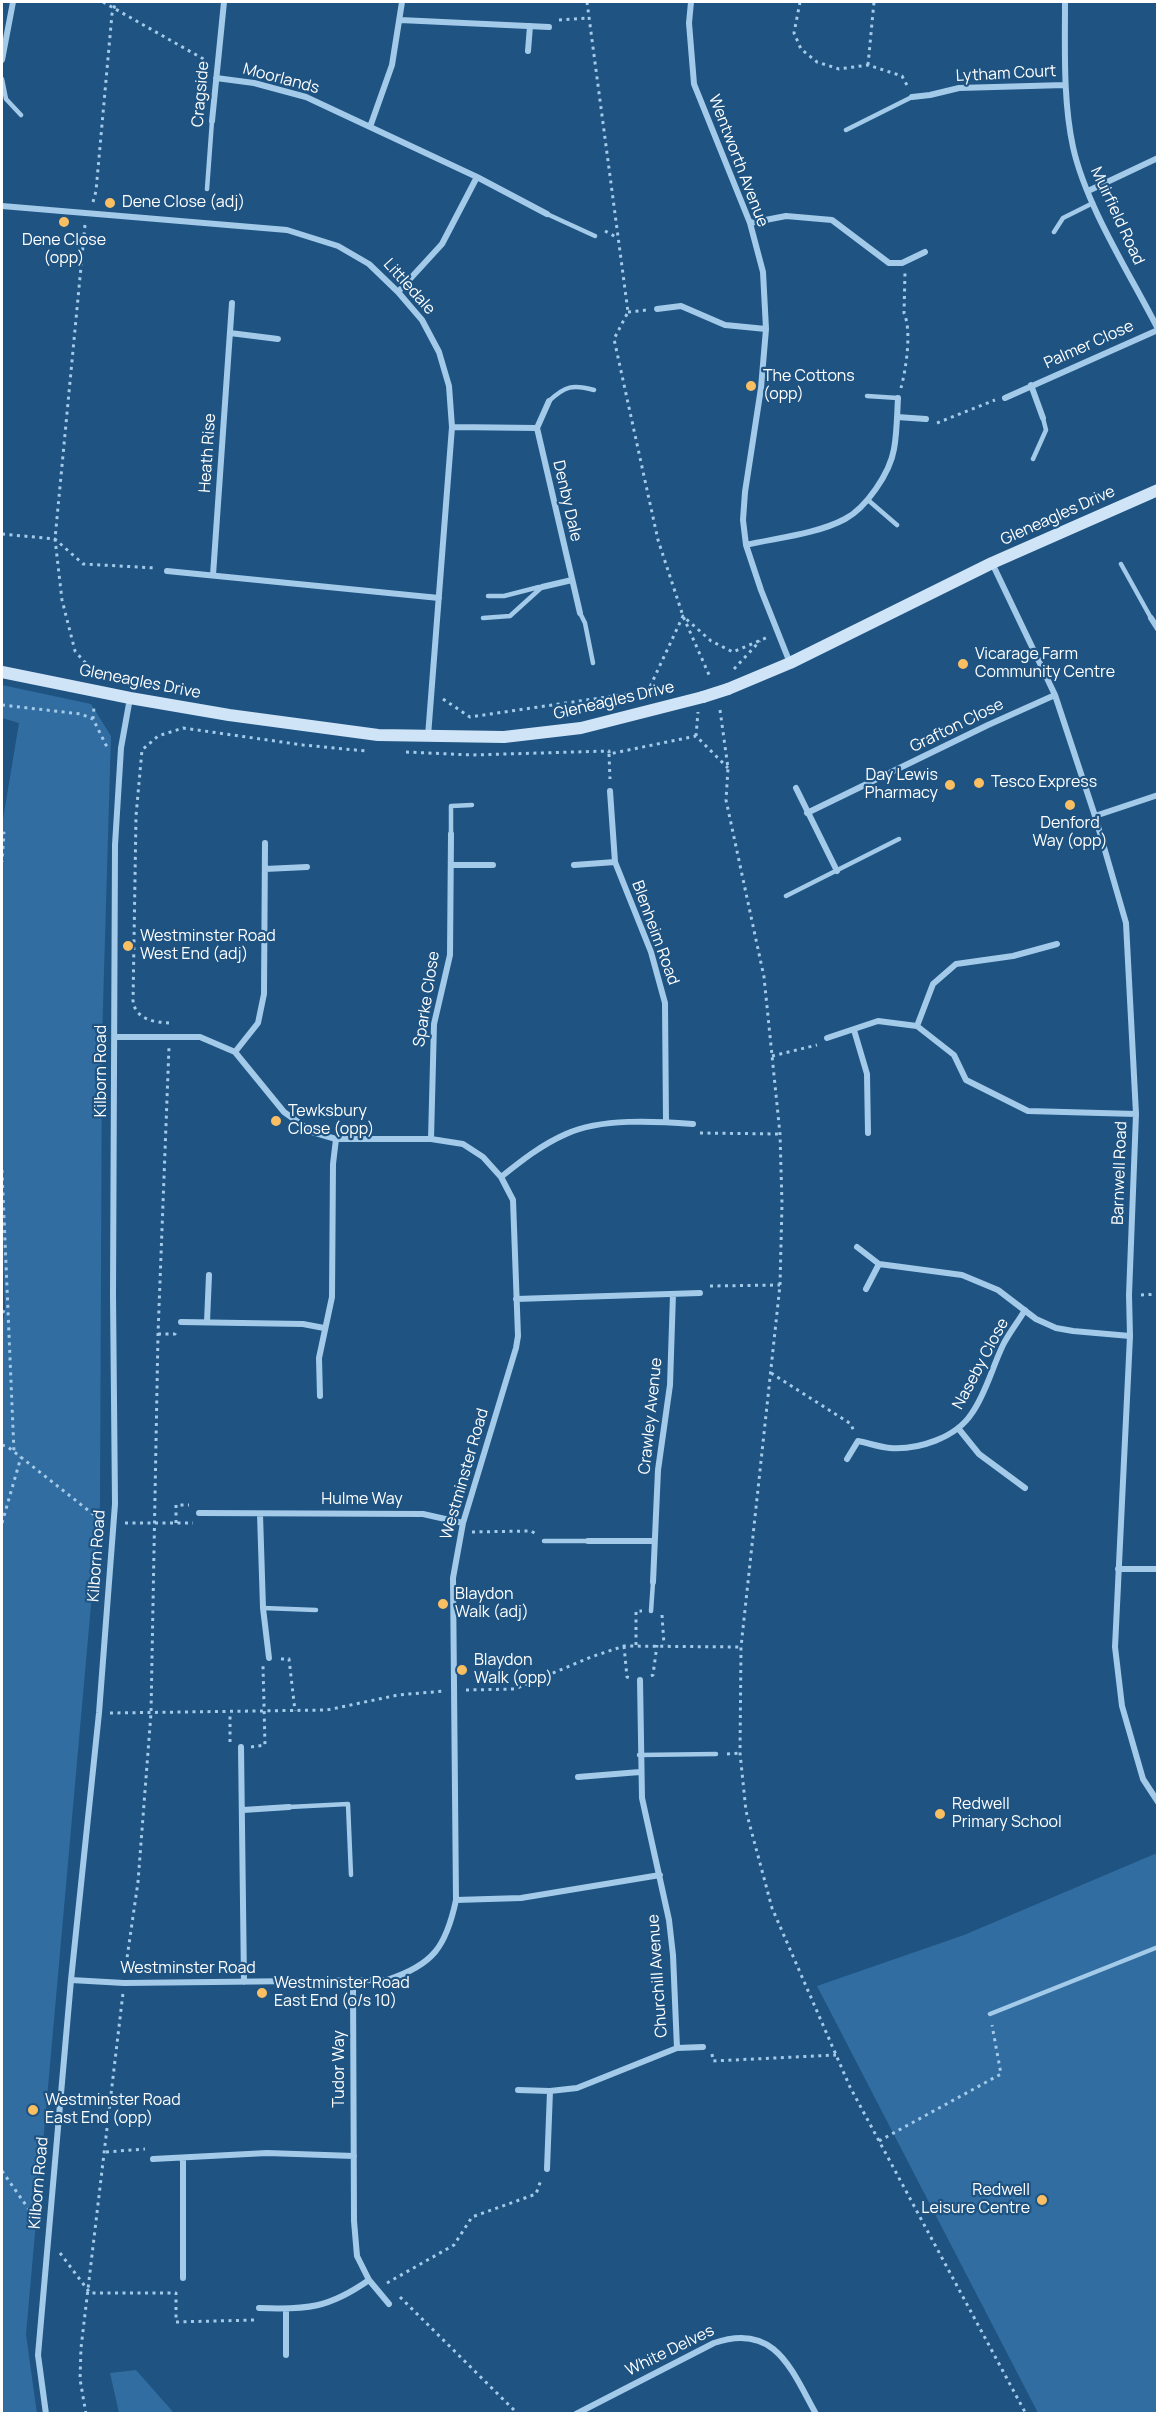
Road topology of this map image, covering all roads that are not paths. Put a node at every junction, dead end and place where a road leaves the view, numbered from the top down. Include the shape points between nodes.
1 (13, 2) edge
2 (224, 2) edge
3 (402, 2) edge
4 (691, 2) edge
5 (1065, 2) edge
6 (400, 20) junction
7 (530, 26) junction
8 (549, 27) road end
9 (528, 51) dead end
10 (2, 53) edge
11 (2, 60) edge
12 (216, 78) junction
13 (2, 79) edge
14 (1065, 85) junction
15 (912, 97) joint
16 (21, 115) dead end
17 (212, 121) joint
18 (370, 128) junction
19 (846, 130) dead end
20 (1158, 158) edge
21 (477, 177) junction
22 (207, 189) dead end
23 (1088, 191) junction
24 (1093, 203) junction
25 (2, 206) edge
26 (547, 214) joint
27 (750, 224) junction
28 (1053, 232) dead end
29 (595, 236) dead end
30 (925, 252) dead end
31 (398, 291) junction
32 (232, 303) dead end
33 (657, 309) road end
34 (766, 329) junction
35 (1158, 329) edge
36 (230, 333) junction
37 (278, 339) dead end
38 (1031, 385) junction
39 (594, 390) dead end
40 (867, 396) dead end
41 (898, 398) joint
42 (1005, 398) road end
43 (549, 401) joint
44 (897, 417) junction
45 (1043, 418) joint
46 (926, 419) road end
47 (452, 428) junction
48 (537, 428) junction
49 (1033, 459) dead end
50 (1158, 490) edge
51 (868, 500) junction
52 (897, 525) dead end
53 (746, 545) junction
54 (992, 563) junction
55 (1121, 564) dead end
56 (166, 571) road end
57 (213, 575) junction
58 (572, 580) junction
59 (542, 587) junction
60 (488, 596) dead end
61 (439, 598) junction
62 (580, 613) joint
63 (483, 618) dead end
64 (1151, 618) joint
65 (1158, 629) edge
66 (593, 663) dead end
67 (790, 663) junction
68 (2, 672) edge
69 (1055, 695) junction
70 (130, 698) junction
71 (428, 736) junction
72 (796, 789) dead end
73 (610, 791) road end
74 (1158, 795) edge
75 (472, 805) dead end
76 (807, 813) junction
77 (1095, 816) junction
78 (451, 834) joint
79 (899, 839) dead end
80 (265, 843) dead end
81 (615, 862) junction
82 (452, 865) junction
83 (493, 865) dead end
84 (574, 865) dead end
85 (307, 867) dead end
86 (265, 869) junction
87 (837, 871) junction
88 (786, 897) dead end
89 (1057, 944) dead end
90 (917, 1026) junction
91 (854, 1030) junction
92 (116, 1037) junction
93 (827, 1038) road end
94 (236, 1052) junction
95 (1136, 1114) junction
96 (666, 1122) junction
97 (693, 1124) road end
98 (868, 1133) dead end
99 (336, 1139) junction
100 (431, 1139) junction
101 (501, 1177) junction
102 (857, 1247) dead end
103 (879, 1264) junction
104 (209, 1275) dead end
105 (866, 1288) dead end
106 (700, 1293) road end
107 (673, 1294) junction
108 (516, 1299) junction
109 (1025, 1310) junction
110 (181, 1322) dead end
111 (207, 1322) junction
112 (324, 1328) junction
113 (1130, 1336) junction
114 (320, 1396) dead end
115 (958, 1428) junction
116 (847, 1459) dead end
117 (1025, 1488) dead end
118 (199, 1513) road end
119 (260, 1514) junction
120 (462, 1526) junction
121 (588, 1540) joint
122 (544, 1541) road end
123 (654, 1541) junction
124 (1118, 1569) junction
125 (1158, 1569) edge
126 (653, 1582) joint
127 (263, 1608) junction
128 (316, 1610) dead end
129 (651, 1611) dead end
130 (269, 1658) road end
131 (640, 1680) road end
132 (241, 1748) road end
133 (716, 1754) dead end
134 (639, 1755) junction
135 (640, 1772) junction
136 (578, 1777) dead end
137 (1158, 1802) edge
138 (289, 1807) joint
139 (243, 1810) junction
140 (351, 1875) dead end
141 (660, 1875) junction
142 (456, 1900) junction
143 (1158, 1947) edge
144 (71, 1980) junction
145 (353, 1981) junction
146 (244, 1982) junction
147 (990, 2014) road end
148 (704, 2047) dead end
149 (677, 2048) junction
150 (518, 2090) dead end
151 (550, 2091) junction
152 (354, 2156) junction
153 (153, 2159) road end
154 (183, 2159) junction
155 (547, 2169) dead end
156 (183, 2278) dead end
157 (369, 2280) junction
158 (389, 2304) road end
159 (259, 2308) road end
160 (286, 2309) junction
161 (286, 2355) dead end
162 (46, 2414) edge
163 (576, 2414) edge
164 (816, 2414) edge

1 - 10 street
2 - 12 street, Cragside
3 - 6 street
4 - 27 street, Wentworth Avenue via 694,84
5 - 14 street, Muirfield Road
6 - 7 street
6 - 18 street via 392,65
7 - 8 street
7 - 9 street
10 - 11 street
12 - 17 street, Cragside
12 - 18 street, Moorlands via 306,97
13 - 16 lane via 6,99
14 - 15 street, Lytham Court via 959,88
14 - 23 street, Muirfield Road via 1073,147
15 - 19 lane
17 - 22 lane, Cragside
18 - 21 street, Moorlands
20 - 23 street
21 - 26 street, Moorlands
21 - 31 street via 442,244
23 - 24 street, Muirfield Road
24 - 28 lane via 1062,218
24 - 35 street, Muirfield Road
25 - 31 street, Littledale via 287,230 338,246 369,264
26 - 29 lane
27 - 30 street via 786,216 832,220 889,263 902,263
27 - 34 street, Wentworth Avenue via 762,272
31 - 47 street, Littledale via 422,320 439,351 449,386
32 - 36 street, Heath Rise
33 - 34 street via 681,306 725,325
34 - 53 street, Wentworth Avenue via 745,492
35 - 38 street, Palmer Close
36 - 37 street
36 - 57 street, Heath Rise
38 - 42 street, Palmer Close
38 - 45 street, Palmer Close
39 - 43 lane via 579,386 562,390
40 - 41 lane
41 - 44 street
43 - 48 street
44 - 46 street
44 - 51 street via 894,451
45 - 49 lane via 1046,430
47 - 48 street
47 - 61 street, Littledale
48 - 58 street, Denby Dale
50 - 54 street, Gleneagles Drive
51 - 52 lane
51 - 53 street via 846,519
53 - 67 street, Wentworth Avenue
54 - 67 street, Gleneagles Drive
54 - 69 street, Barnwell Road
55 - 64 lane
56 - 57 street
57 - 61 street
58 - 59 street
58 - 62 street, Denby Dale
59 - 60 lane
59 - 63 lane via 510,616
61 - 71 street, Littledale
62 - 66 lane
64 - 65 street
67 - 71 street, Gleneagles Drive, bridge via 701,698 581,728 504,737
68 - 70 street, Gleneagles Drive
69 - 76 street, Grafton Close
69 - 77 street, Barnwell Road
70 - 71 street, Gleneagles Drive via 318,728
70 - 92 street, Kilborn Road via 115,845
72 - 76 street
73 - 81 street, Blenheim Road
74 - 77 street
75 - 78 lane via 451,806
76 - 87 street
77 - 95 street, Barnwell Road via 1126,923
78 - 82 street, Sparke Close
79 - 87 lane
80 - 86 street
81 - 84 street
81 - 96 street, Blenheim Road via 651,952 665,1003
82 - 83 street
82 - 100 street, Sparke Close via 450,956 434,1024
85 - 86 street
86 - 94 street via 264,994 258,1023
87 - 88 lane
89 - 90 street via 1013,956 956,964 933,984
90 - 91 street via 878,1021
90 - 95 street via 954,1055 966,1080 1028,1112
91 - 93 street
91 - 98 street via 867,1074
92 - 94 street, Westminster Road via 200,1037
92 - 144 street, Kilborn Road via 114,1519 99,1713
94 - 99 street, Westminster Road via 284,1112 312,1132
95 - 113 street, Barnwell Road
96 - 97 street
96 - 101 street via 598,1126 567,1133 533,1151
99 - 100 street, Westminster Road
99 - 112 street via 332,1297
100 - 101 street, Westminster Road via 463,1144 483,1157
101 - 108 street, Westminster Road via 513,1200
102 - 103 street
103 - 105 street
103 - 109 street, Naseby Close via 962,1275 998,1290
104 - 111 street
106 - 107 street
107 - 108 street
107 - 123 street, Crawley Avenue via 670,1385 658,1470
108 - 120 street, Westminster Road via 516,1347
109 - 113 street, Naseby Close via 1056,1328
109 - 115 street, Naseby Close via 1003,1344 971,1416
110 - 111 street
111 - 112 street
112 - 114 street via 319,1358
113 - 124 street, Barnwell Road
115 - 116 street, Naseby Close via 940,1439 916,1446 890,1448 858,1441
115 - 117 street, Naseby Close via 979,1454
118 - 119 street, Hulme Way
119 - 120 street, Hulme Way via 423,1514
119 - 127 street
120 - 142 street, Westminster Road via 453,1578
121 - 122 lane
121 - 123 street
123 - 126 street, Crawley Avenue
124 - 125 street
124 - 137 street, Barnwell Road via 1115,1647 1122,1706 1143,1779
126 - 129 lane
127 - 128 lane
127 - 130 street
131 - 134 street, Churchill Avenue
132 - 139 street
133 - 134 lane
134 - 135 street, Churchill Avenue
135 - 136 street
135 - 141 street, Churchill Avenue
138 - 139 street
138 - 140 lane via 348,1804
139 - 146 street
141 - 142 street via 521,1898
141 - 149 street, Churchill Avenue via 673,1955
142 - 145 street, Westminster Road via 449,1930 432,1957 411,1972 387,1980
143 - 147 lane
144 - 146 street, Westminster Road
144 - 162 street, Kilborn Road via 38,2355
145 - 146 street, Westminster Road
145 - 152 street, Tudor Way
148 - 149 street
149 - 151 street, Churchill Avenue via 577,2088
150 - 151 street, Churchill Avenue
151 - 155 street
152 - 154 street via 267,2153
152 - 157 street, Tudor Way via 357,2256
153 - 154 street
154 - 156 street
157 - 158 street, Tudor Way
157 - 160 street via 346,2296 320,2305
159 - 160 street
160 - 161 street
163 - 164 street, White Delves via 733,2336 770,2345 787,2363

